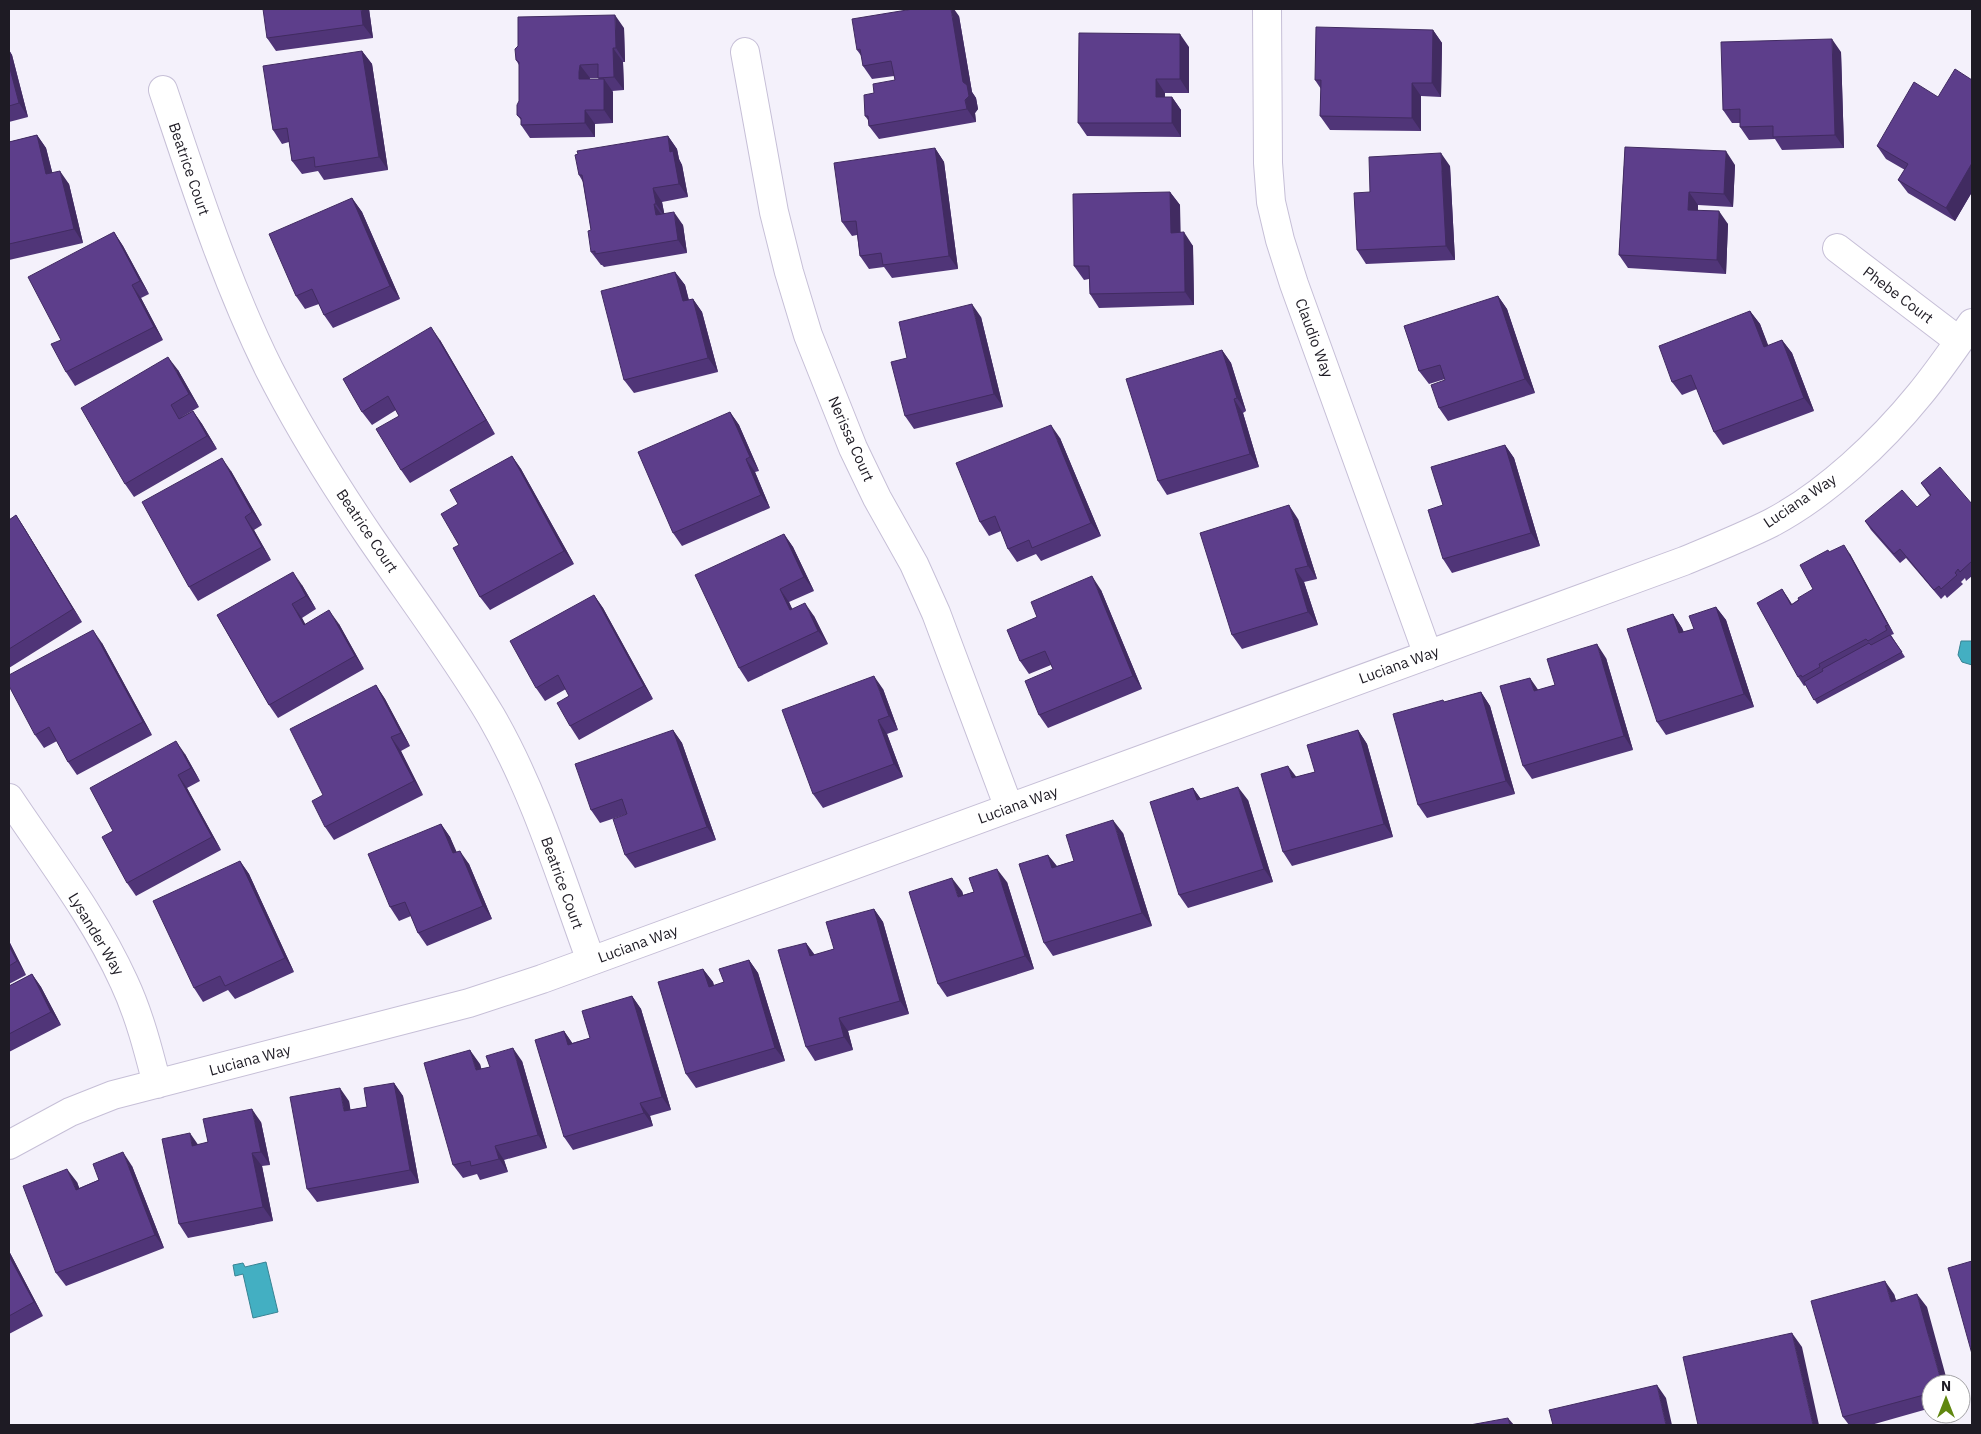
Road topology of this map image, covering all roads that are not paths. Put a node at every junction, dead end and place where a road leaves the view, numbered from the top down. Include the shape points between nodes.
1 (1267, 9) edge
2 (745, 52) dead end
3 (163, 90) dead end
4 (1837, 248) dead end
5 (1966, 332) edge
6 (1428, 655) junction
7 (9, 798) edge
8 (1009, 808) junction
9 (590, 961) junction
10 (158, 1084) junction
11 (9, 1145) edge

1 - 6 street, Claudio Way via 1268,163 1271,202 1280,240
2 - 8 street, Nerissa Court via 774,212 808,335 853,448 936,613
3 - 9 street, Beatrice Court via 218,251 270,370 333,480 492,719 523,778
4 - 5 street, Phebe Court
5 - 6 street, Luciana Way via 1920,394 1888,429 1819,492 1772,522 1684,561
6 - 8 street, Luciana Way
7 - 10 street, Lysander Way via 100,935 117,967 145,1036
8 - 9 street, Luciana Way
9 - 10 street, Luciana Way via 470,1003
10 - 11 street, Luciana Way via 113,1095 70,1112

